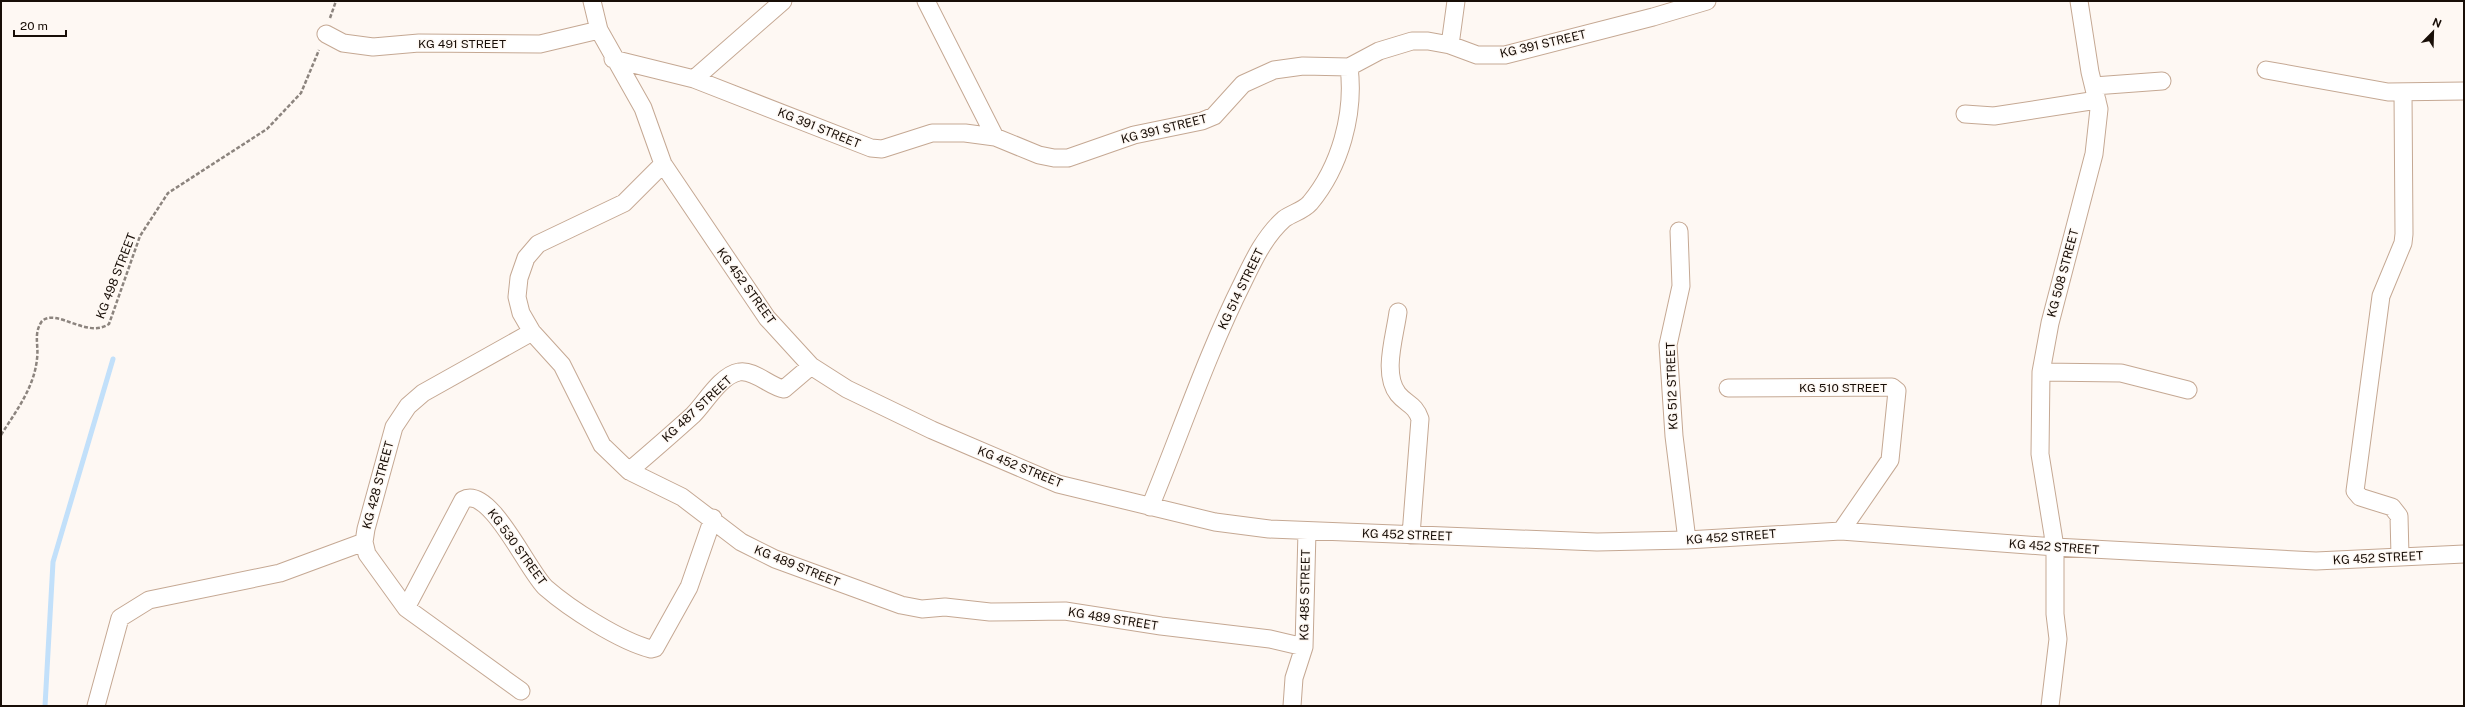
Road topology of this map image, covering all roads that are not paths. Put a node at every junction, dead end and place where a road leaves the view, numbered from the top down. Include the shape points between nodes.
1 (592, 1) edge
2 (782, 1) edge
3 (926, 1) edge
4 (1456, 1) edge
5 (1707, 1) edge
6 (2079, 1) edge
7 (599, 30) junction
8 (326, 34) road end
9 (1450, 45) junction
10 (613, 59) junction
11 (1349, 67) junction
12 (2266, 70) dead end
13 (694, 79) junction
14 (2162, 81) dead end
15 (2464, 91) edge
16 (2403, 92) junction
17 (2096, 93) junction
18 (1965, 114) dead end
19 (995, 137) junction
20 (663, 164) junction
21 (1679, 231) dead end
22 (1398, 312) dead end
23 (532, 332) junction
24 (811, 366) junction
25 (2041, 372) junction
26 (1728, 388) dead end
27 (2188, 390) dead end
28 (629, 471) junction
29 (1150, 506) junction
30 (713, 518) junction
31 (1307, 531) junction
32 (1841, 531) junction
33 (1411, 535) junction
34 (1687, 540) junction
35 (364, 542) junction
36 (2055, 547) junction
37 (2464, 554) edge
38 (2400, 556) junction
39 (406, 608) junction
40 (1304, 647) junction
41 (521, 691) dead end
42 (96, 706) edge
43 (1292, 706) edge
44 (2050, 706) edge

1 - 7 street, KG 452 STREET
2 - 13 street
3 - 19 street
4 - 9 street
5 - 9 street, KG 391 STREET via 1653,18 1505,55 1477,55
6 - 17 street, KG 508 STREET via 2090,72
7 - 8 street, KG 491 STREET via 540,44 419,43 373,47 343,42
7 - 10 street, KG 452 STREET
9 - 11 street, KG 391 STREET via 1412,41 1379,51
10 - 13 street, KG 391 STREET
10 - 20 street, KG 452 STREET via 643,108
11 - 19 street, KG 391 STREET via 1303,66 1274,70 1243,84 1214,116 1202,121 1134,135 1068,158 1039,155
11 - 29 street, KG 514 STREET via 1351,82 1347,121 1337,156 1325,182 1309,205 1275,227 1259,250 1232,304
12 - 16 street via 2388,92
13 - 19 street, KG 391 STREET via 871,148 882,149 932,133 965,132
14 - 17 street
15 - 16 street
16 - 38 street via 2403,243 2381,296 2355,491 2360,497 2392,507 2399,516
17 - 18 street via 1994,116
17 - 25 street, KG 508 STREET via 2099,109 2094,154 2050,323
20 - 23 street, KG 489 STREET via 624,203 538,244 526,258 517,297 521,313
20 - 24 street, KG 452 STREET via 767,318
21 - 34 street, KG 512 STREET via 1681,286 1668,345 1674,436
22 - 33 street via 1390,367 1392,381 1398,394 1416,408 1420,419
23 - 28 street, KG 489 STREET via 562,365 602,445
23 - 35 street, KG 428 STREET via 423,393 408,406 394,427 372,502
24 - 28 street, KG 487 STREET via 784,389 751,374 734,374 715,389 694,414
24 - 29 street, KG 452 STREET via 847,389 1058,484
25 - 27 street via 2121,373
25 - 36 street, KG 508 STREET via 2040,454
26 - 32 street, KG 510 STREET via 1892,387 1897,391 1890,460
28 - 30 street, KG 489 STREET via 682,497
29 - 31 street, KG 452 STREET via 1215,522
30 - 39 street, KG 530 STREET via 682,604 665,627 655,648 650,649 604,627 546,588 537,579 508,532 487,506 476,498 463,500
30 - 40 street, KG 489 STREET via 741,542 775,559 901,605 922,609 945,607 990,612 1065,611 1270,639
31 - 33 street, KG 452 STREET
31 - 40 street, KG 485 STREET
32 - 34 street, KG 452 STREET
32 - 36 street, KG 452 STREET
33 - 34 street, KG 452 STREET via 1597,542
35 - 39 street, KG 428 STREET via 367,554
35 - 42 street via 280,573 149,600 120,618
36 - 38 street, KG 452 STREET via 2316,561
36 - 44 street, KG 508 STREET via 2055,614 2058,639
37 - 38 street, KG 452 STREET
39 - 41 street, KG 428 STREET
40 - 43 street, KG 485 STREET via 1294,678

